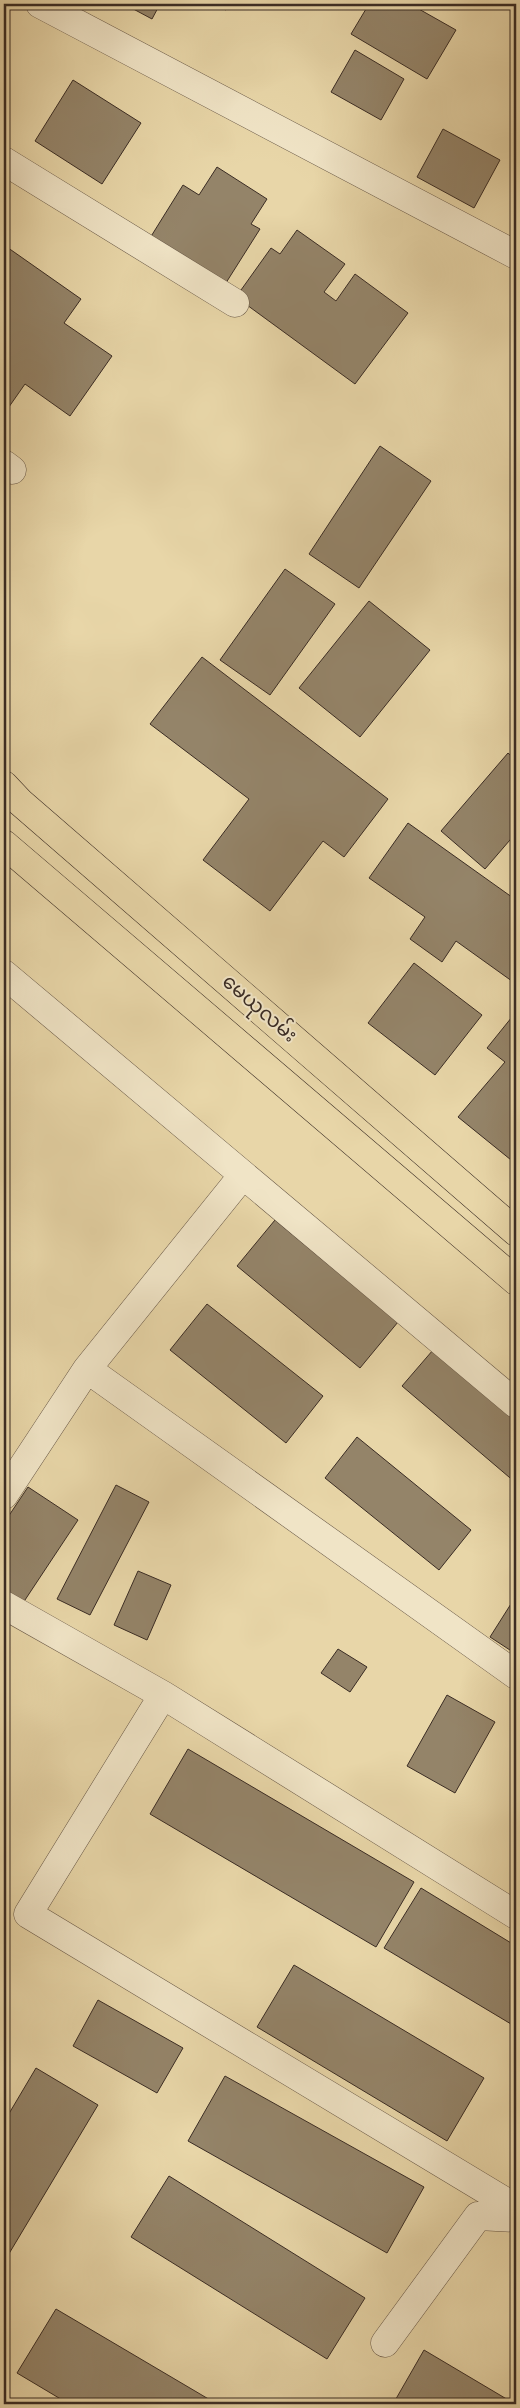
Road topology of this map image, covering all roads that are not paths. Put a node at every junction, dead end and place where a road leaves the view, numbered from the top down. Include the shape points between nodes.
1 (40, 4) edge
2 (4, 161) edge
3 (515, 251) edge
4 (235, 303) dead end
5 (4, 785) edge
6 (4, 844) edge
7 (4, 974) edge
8 (243, 1175) junction
9 (516, 1232) edge
10 (516, 1281) edge
11 (87, 1369) junction
12 (516, 1404) edge
13 (4, 1495) edge
14 (4, 1606) edge
15 (516, 1676) edge
16 (163, 1695) junction
17 (516, 1915) edge
18 (516, 2208) edge
19 (516, 2218) edge
20 (385, 2343) dead end

1 - 3 street
2 - 4 street
5 - 9 main road, မေယုလမ်း
6 - 10 main road, မေယုလမ်း
7 - 8 street
8 - 11 street
8 - 12 street
11 - 13 street
11 - 15 street
14 - 16 street
16 - 17 street
16 - 18 street via 28,1914
19 - 20 street via 478,2216

